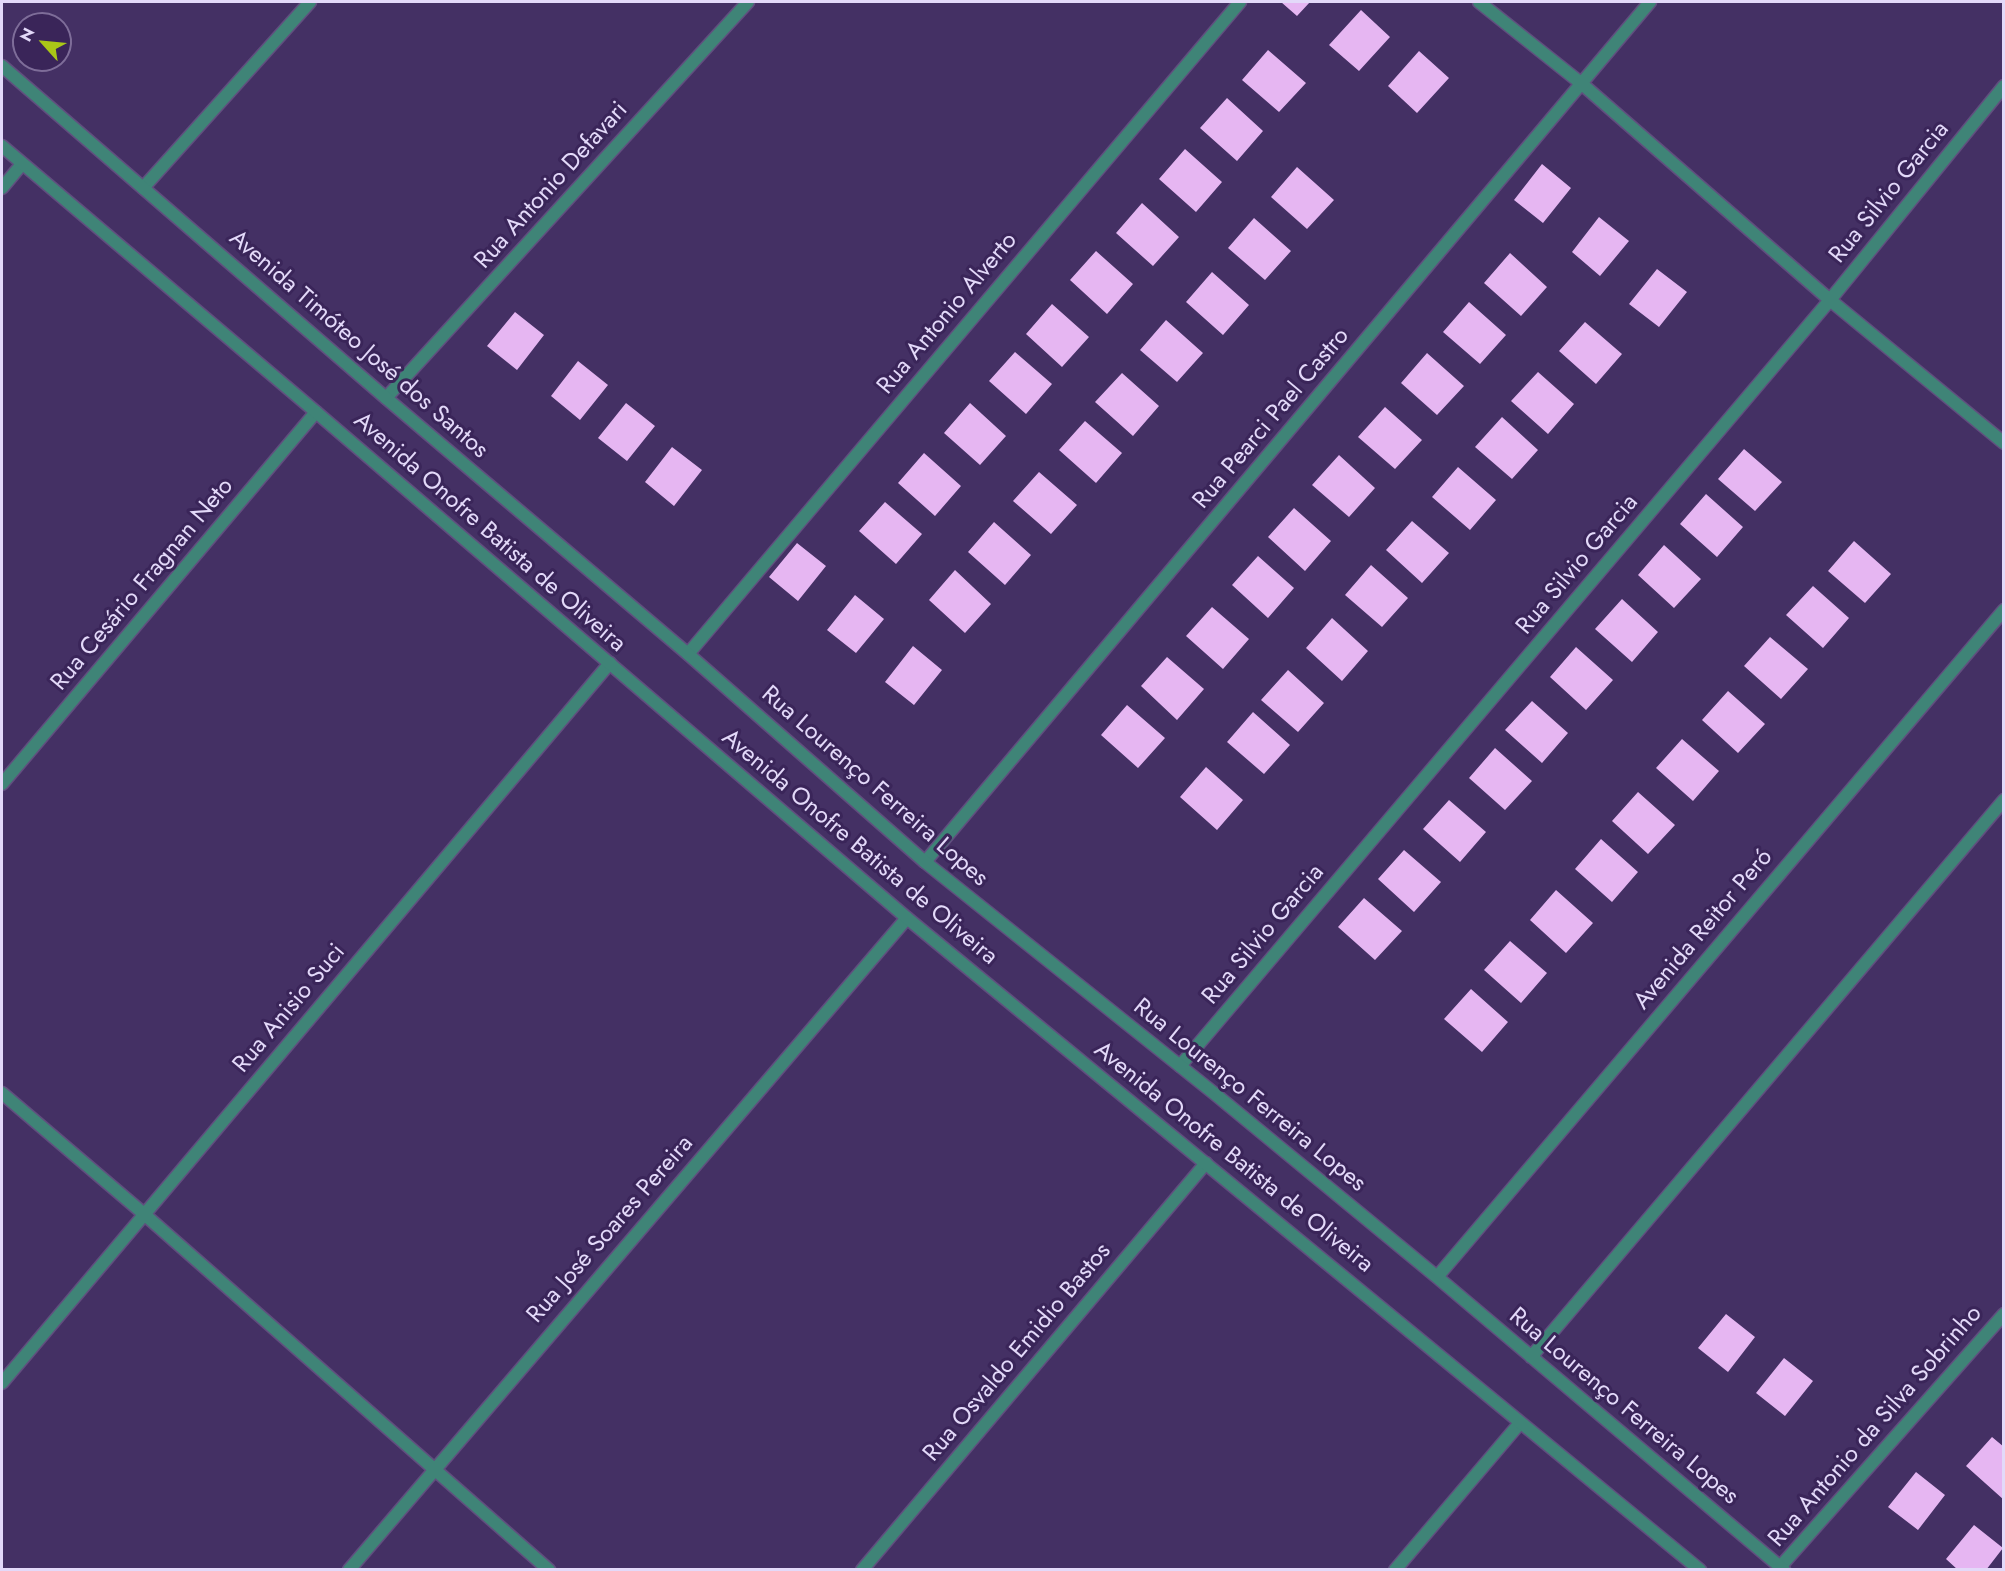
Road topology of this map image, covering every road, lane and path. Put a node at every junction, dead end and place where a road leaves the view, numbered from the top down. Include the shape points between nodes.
1 (310, 2) edge
2 (748, 2) edge
3 (1240, 2) edge
4 (1479, 2) edge
5 (1650, 2) edge
6 (2, 66) edge
7 (1582, 84) junction
8 (2004, 87) edge
9 (2, 146) edge
10 (22, 164) junction
11 (2, 188) edge
12 (143, 188) junction
13 (1830, 300) junction
14 (387, 398) junction
15 (316, 412) junction
16 (2004, 443) edge
17 (2004, 610) edge
18 (688, 654) junction
19 (610, 663) junction
20 (2, 784) edge
21 (2004, 800) edge
22 (925, 862) junction
23 (907, 918) junction
24 (1180, 1066) junction
25 (2, 1093) edge
26 (1206, 1163) junction
27 (144, 1214) junction
28 (1437, 1277) junction
29 (2004, 1314) edge
30 (1531, 1357) junction
31 (2, 1383) edge
32 (1520, 1423) junction
33 (434, 1468) junction
34 (1782, 1568) edge
35 (349, 1569) edge
36 (549, 1569) edge
37 (862, 1569) edge
38 (1395, 1569) edge
39 (1700, 1569) edge

1 - 12 street
2 - 14 street, Rua Antonio Defavari
3 - 18 street, Rua Antonio Alverto
4 - 7 street
5 - 7 street, Rua Pearci Pael Castro
6 - 12 street, Avenida Timóteo José dos Santos
7 - 13 street
7 - 22 street, Rua Pearci Pael Castro
8 - 13 street, Rua Silvio Garcia
9 - 10 street, Avenida Onofre Batista de Oliveira
10 - 11 street
10 - 15 street, Avenida Onofre Batista de Oliveira
12 - 14 street, Avenida Timóteo José dos Santos
13 - 16 street
13 - 24 street, Rua Silvio Garcia
14 - 18 street, Avenida Timóteo José dos Santos
15 - 19 street, Avenida Onofre Batista de Oliveira
15 - 20 street, Rua Cesário Fragnan Neto
17 - 28 street, Avenida Reitor Peró
18 - 22 street, Rua Lourenço Ferreira Lopes
19 - 23 street, Avenida Onofre Batista de Oliveira
19 - 27 street, Rua Anisio Suci
21 - 30 street
22 - 24 street, Rua Lourenço Ferreira Lopes
23 - 26 street, Avenida Onofre Batista de Oliveira
23 - 33 street, Rua José Soares Pereira
24 - 28 street, Rua Lourenço Ferreira Lopes
25 - 27 street
26 - 32 street, Avenida Onofre Batista de Oliveira
26 - 37 street, Rua Osvaldo Emidio Bastos
27 - 31 street, Rua Anisio Suci
27 - 33 street
28 - 30 street, Rua Lourenço Ferreira Lopes
29 - 34 street, Rua Antonio da Silva Sobrinho
30 - 34 street, Rua Lourenço Ferreira Lopes
32 - 38 street
32 - 39 street, Avenida Onofre Batista de Oliveira
33 - 35 street, Rua José Soares Pereira
33 - 36 street

